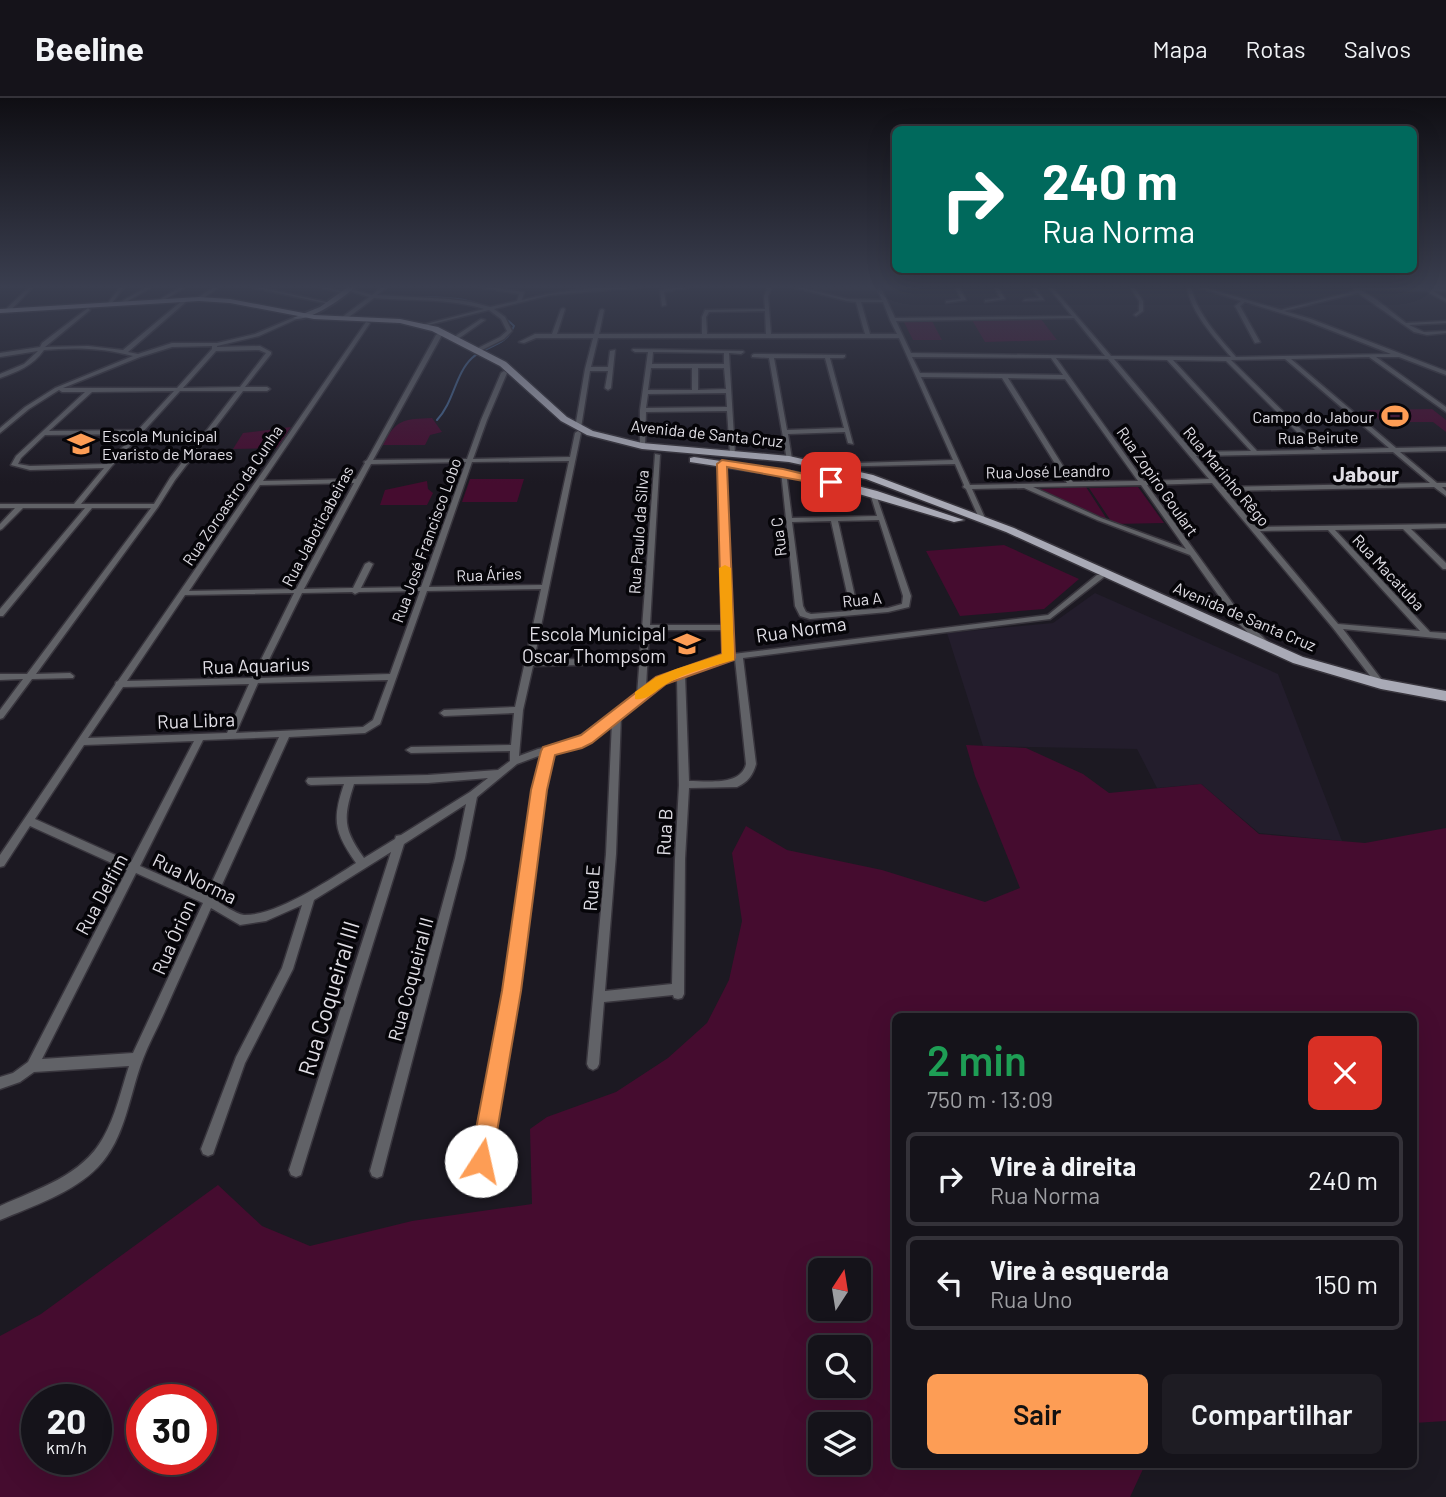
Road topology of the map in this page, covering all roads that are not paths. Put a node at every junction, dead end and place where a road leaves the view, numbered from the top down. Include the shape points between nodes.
1 (20, 352) edge
2 (41, 352) edge
3 (125, 352) edge
4 (149, 352) edge
5 (209, 352) edge
6 (267, 352) edge
7 (348, 352) edge
8 (429, 352) edge
9 (592, 352) edge
10 (613, 352) edge
11 (651, 352) edge
12 (726, 352) edge
13 (907, 352) edge
14 (1106, 352) edge
15 (1226, 352) edge
16 (1392, 352) edge
17 (481, 353) joint
18 (0, 355) edge
19 (909, 355) junction
20 (1399, 355) junction
21 (138, 356) junction
22 (754, 356) dead end
23 (771, 356) junction
24 (827, 356) junction
25 (843, 356) dead end
26 (1052, 356) junction
27 (1371, 356) junction
28 (1110, 357) junction
29 (1168, 358) junction
30 (1230, 358) junction
31 (1287, 358) junction
32 (648, 366) junction
33 (695, 366) junction
34 (727, 366) junction
35 (587, 369) junction
36 (610, 369) junction
37 (504, 373) junction
38 (1446, 373) edge
39 (0, 376) edge
40 (918, 376) junction
41 (1004, 376) junction
42 (1066, 377) junction
43 (608, 388) dead end
44 (267, 389) dead end
45 (57, 390) junction
46 (90, 390) junction
47 (176, 390) junction
48 (240, 390) junction
49 (695, 391) junction
50 (728, 391) junction
51 (645, 392) junction
52 (729, 409) junction
53 (643, 410) junction
54 (1446, 410) edge
55 (846, 430) junction
56 (0, 431) edge
57 (578, 431) junction
58 (139, 432) junction
59 (785, 432) junction
60 (44, 433) junction
61 (851, 443) dead end
62 (642, 446) junction
63 (1446, 449) edge
64 (1393, 450) junction
65 (1320, 451) junction
66 (733, 453) junction
67 (1256, 453) junction
68 (1190, 454) junction
69 (657, 455) junction
70 (570, 459) junction
71 (789, 459) junction
72 (471, 460) junction
73 (367, 462) junction
74 (955, 463) junction
75 (722, 464) junction
76 (109, 466) junction
77 (827, 466) junction
78 (783, 472) junction
79 (869, 477) junction
80 (356, 481) junction
81 (1213, 481) junction
82 (257, 483) junction
83 (1143, 483) junction
84 (1071, 484) junction
85 (1434, 485) junction
86 (1446, 485) edge
87 (848, 486) junction
88 (1024, 486) junction
89 (967, 487) junction
90 (1221, 489) junction
91 (873, 493) junction
92 (1446, 494) edge
93 (77, 505) junction
94 (91, 505) junction
95 (0, 506) edge
96 (21, 506) junction
97 (156, 506) junction
98 (880, 518) junction
99 (982, 518) junction
100 (789, 520) junction
101 (834, 520) junction
102 (1446, 526) edge
103 (1405, 527) junction
104 (0, 528) edge
105 (1330, 528) junction
106 (1254, 529) junction
107 (1192, 553) junction
108 (369, 564) dead end
109 (1446, 567) edge
110 (1100, 577) junction
111 (544, 587) junction
112 (422, 590) junction
113 (355, 592) junction
114 (183, 593) junction
115 (297, 593) junction
116 (799, 599) joint
117 (855, 613) junction
118 (0, 614) edge
119 (1241, 621) junction
120 (727, 626) junction
121 (1218, 626) junction
122 (1336, 626) junction
123 (646, 628) junction
124 (1429, 635) junction
125 (1446, 636) edge
126 (1270, 649) junction
127 (740, 655) junction
128 (729, 657) junction
129 (582, 662) dead end
130 (529, 663) junction
131 (681, 672) junction
132 (70, 676) dead end
133 (0, 677) edge
134 (31, 677) junction
135 (393, 677) junction
136 (254, 680) junction
137 (120, 684) junction
138 (1381, 684) junction
139 (641, 695) junction
140 (1446, 696) edge
141 (1446, 702) edge
142 (519, 710) junction
143 (444, 713) dead end
144 (617, 715) junction
145 (0, 716) edge
146 (379, 719) joint
147 (285, 735) junction
148 (230, 736) junction
149 (200, 738) junction
150 (80, 742) junction
151 (513, 748) junction
152 (411, 750) dead end
153 (549, 751) junction
154 (513, 762) junction
155 (503, 773) junction
156 (350, 780) junction
157 (311, 781) dead end
158 (684, 785) junction
159 (473, 795) junction
160 (29, 821) junction
161 (400, 839) junction
162 (0, 863) edge
163 (363, 864) junction
164 (135, 867) junction
165 (310, 897) junction
166 (208, 901) junction
167 (601, 997) junction
168 (137, 1059) junction
169 (593, 1064) dead end
170 (32, 1066) junction
171 (0, 1083) edge
172 (208, 1149) dead end
173 (481, 1161) dead end
174 (296, 1170) dead end
175 (377, 1171) dead end
176 (0, 1213) edge

1 - 18 street
2 - 39 street via 25,366
3 - 21 street
4 - 21 street
5 - 47 street
6 - 48 street
7 - 82 street, Rua Zoroastro da Cunha
8 - 73 street, Rua Jaboticabeiras
9 - 35 street
10 - 36 street
11 - 32 street
12 - 34 street
13 - 19 street
14 - 28 street, Rua Marinho Rêgo
15 - 30 street
16 - 20 street
17 - 37 main road, Avenida de Santa Cruz
17 - 57 main road, Avenida de Santa Cruz via 503,364
19 - 26 street
19 - 40 street
20 - 27 street
20 - 38 street
21 - 45 street
22 - 23 street
23 - 24 street
23 - 59 street
24 - 25 street
24 - 55 street
26 - 28 street
26 - 42 street, Rua Zopiro Goulart
27 - 31 street
27 - 54 street
28 - 29 street
28 - 68 street, Rua Marinho Rêgo
29 - 30 street
29 - 67 street
30 - 31 street
30 - 65 street
31 - 64 street
32 - 33 street
32 - 51 street
33 - 34 street
33 - 49 street
34 - 50 street
35 - 36 street
35 - 57 street
36 - 43 street
37 - 57 main road, Avenida de Santa Cruz via 554,419
37 - 72 street, Rua José Francisco Lobo
40 - 41 street
40 - 74 street
41 - 42 street
41 - 84 street
42 - 83 street, Rua Zopiro Goulart
44 - 48 street
45 - 46 street
45 - 56 street
46 - 47 street
46 - 60 street
47 - 48 street
47 - 58 street
48 - 97 street
49 - 50 street
49 - 51 street
50 - 52 street
51 - 53 street
52 - 53 street
52 - 66 street
53 - 62 street
55 - 59 street
55 - 61 street
57 - 62 main road, Avenida de Santa Cruz
57 - 69 main road, Avenida de Santa Cruz via 608,444
57 - 70 street
58 - 60 street
58 - 76 street
59 - 71 street
60 - 76 street via 14,465
62 - 66 main road, Avenida de Santa Cruz
63 - 64 street, Rua Beirute
64 - 65 street, Rua Beirute
64 - 85 street
65 - 67 street, Rua Beirute
66 - 71 main road, Avenida de Santa Cruz
66 - 75 main road
67 - 68 street, Rua Beirute
68 - 81 street, Rua Marinho Rêgo
69 - 75 main road, Avenida de Santa Cruz
69 - 123 street, Rua Paulo da Silva
70 - 72 street
70 - 111 street
71 - 77 main road, Avenida de Santa Cruz
72 - 73 street
72 - 112 street, Rua José Francisco Lobo
73 - 80 street, Rua Jaboticabeiras
74 - 77 street
74 - 89 street
75 - 78 main road, Avenida de Santa Cruz
75 - 120 street
76 - 93 street
77 - 79 main road, Avenida de Santa Cruz
78 - 87 main road, Avenida de Santa Cruz
78 - 100 street, Rua C
79 - 87 main road via 868,486
79 - 99 main road, Avenida de Santa Cruz
80 - 82 street
80 - 115 street, Rua Jaboticabeiras
81 - 83 street, Rua José Leandro
81 - 90 street, Rua Marinho Rêgo
82 - 114 street, Rua Zoroastro da Cunha
83 - 84 street, Rua José Leandro
83 - 107 street, Rua Zopiro Goulart
84 - 88 street, Rua José Leandro
85 - 86 street
85 - 90 street
85 - 92 street
87 - 91 main road, Avenida de Santa Cruz
88 - 89 street, Rua José Leandro
88 - 107 street
89 - 99 street
90 - 106 street, Rua Marinho Rêgo
91 - 98 street, Rua A
91 - 110 main road, Avenida de Santa Cruz via 972,524
93 - 94 street
93 - 96 street
94 - 97 street
94 - 118 street
95 - 96 street
96 - 104 street
97 - 134 street
98 - 101 street
98 - 117 street, Rua A via 907,603
99 - 121 main road, Avenida de Santa Cruz
100 - 101 street
100 - 116 street, Rua C
101 - 117 street
102 - 103 street
103 - 105 street
103 - 109 street
105 - 106 street
105 - 124 street, Rua Macatuba
106 - 122 street, Rua Marinho Rêgo
107 - 119 street, Rua Zopiro Goulart
108 - 113 street
110 - 127 street, Rua Norma via 1050,617
110 - 141 main road, Avenida de Santa Cruz via 1298,665 1382,691
111 - 112 street, Rua Áries
111 - 130 street
112 - 113 street, Rua Áries
112 - 135 street, Rua José Francisco Lobo
113 - 115 street, Rua Áries
114 - 115 street, Rua Áries
114 - 137 street, Rua Zoroastro da Cunha
115 - 136 street, Rua Jaboticabeiras
116 - 117 street, Rua A via 801,612 810,617
119 - 121 street
119 - 126 street, Rua Zopiro Goulart
120 - 123 street
120 - 128 street
121 - 126 main road, Avenida de Santa Cruz
122 - 124 street
122 - 138 street, Rua Marinho Rêgo
123 - 139 street, Rua Paulo da Silva
124 - 125 street
126 - 138 main road, Avenida de Santa Cruz
127 - 128 street, Rua Norma
127 - 158 street via 751,764 747,777 737,783
128 - 131 street, Rua Norma
129 - 130 street
130 - 142 street
131 - 139 street, Rua Norma
131 - 158 street, Rua B
132 - 134 street
133 - 134 street
134 - 145 street
135 - 136 street, Rua Aquarius
135 - 146 street, Rua José Francisco Lobo
136 - 137 street, Rua Aquarius
136 - 148 street, Rua Jaboticabeiras
137 - 150 street
138 - 140 main road, Avenida de Santa Cruz
139 - 144 street, Rua Norma
142 - 143 street
142 - 151 street
144 - 153 street, Rua Norma via 576,744
144 - 167 street, Rua E
146 - 147 street, Rua Libra via 372,727 355,731
147 - 148 street, Rua Libra
147 - 166 street, Rua Órion
148 - 149 street, Rua Libra
149 - 150 street, Rua Libra
149 - 164 street, Rua Delfim
150 - 160 street
151 - 152 street
151 - 154 street
153 - 154 street, Rua Norma
153 - 173 street
154 - 155 street, Rua Norma
155 - 156 street
155 - 159 street, Rua Norma
156 - 157 street
156 - 163 street via 339,822
158 - 167 street, Rua B via 678,992
159 - 161 street, Rua Norma
159 - 175 street, Rua Coqueiral II
160 - 162 street
160 - 164 street, Rua Norma
161 - 163 street, Rua Norma
161 - 174 street, Rua Coqueiral III
163 - 165 street, Rua Norma
164 - 166 street, Rua Norma
164 - 170 street, Rua Delfim
165 - 166 street, Rua Norma via 266,916 240,920
165 - 172 street via 283,977 240,1061
166 - 168 street, Rua Órion
167 - 169 street, Rua E
168 - 170 street
168 - 176 street, Rua Órion via 109,1139 93,1163
170 - 171 street

